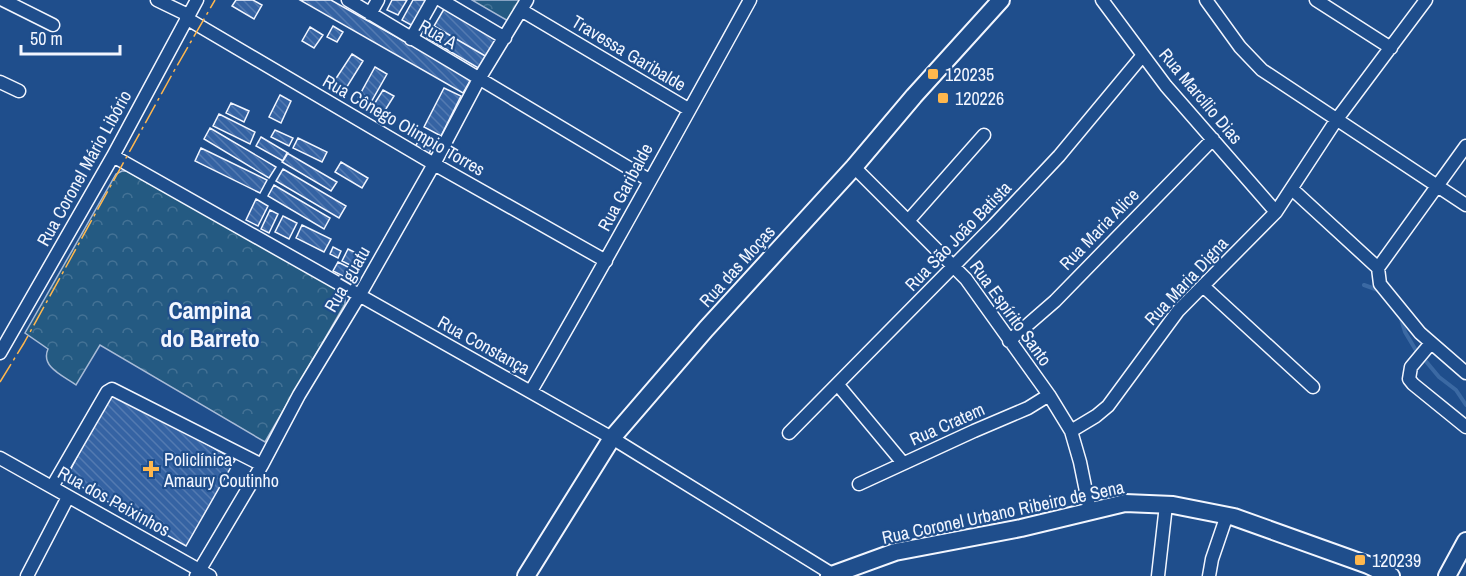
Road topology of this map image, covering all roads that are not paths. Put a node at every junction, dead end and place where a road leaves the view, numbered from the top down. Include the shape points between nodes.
1 (3, 0) edge
2 (157, 0) edge
3 (197, 0) edge
4 (348, 0) edge
5 (378, 0) edge
6 (433, 0) edge
7 (441, 0) edge
8 (750, 0) edge
9 (1001, 0) edge
10 (1102, 0) edge
11 (1206, 0) edge
12 (1316, 0) edge
13 (1426, 0) edge
14 (524, 5) edge
15 (370, 14) junction
16 (187, 17) junction
17 (54, 25) dead end
18 (505, 38) junction
19 (411, 39) junction
20 (1391, 48) junction
21 (1143, 55) junction
22 (479, 79) junction
23 (0, 82) edge
24 (19, 91) dead end
25 (688, 109) junction
26 (1337, 119) junction
27 (984, 135) dead end
28 (1213, 139) junction
29 (1466, 146) edge
30 (113, 156) junction
31 (434, 164) junction
32 (854, 167) junction
33 (649, 180) junction
34 (1439, 186) junction
35 (1292, 189) junction
36 (1466, 205) edge
37 (1276, 212) junction
38 (908, 221) junction
39 (606, 261) junction
40 (954, 267) junction
41 (1378, 268) junction
42 (1203, 286) junction
43 (359, 296) junction
44 (1009, 341) junction
45 (1431, 343) junction
46 (0, 353) edge
47 (1466, 373) edge
48 (838, 385) junction
49 (1314, 387) dead end
50 (531, 391) junction
51 (1049, 395) junction
52 (1466, 427) edge
53 (1071, 431) junction
54 (789, 433) dead end
55 (612, 438) junction
56 (0, 458) edge
57 (903, 463) junction
58 (262, 465) junction
59 (859, 484) dead end
60 (52, 487) junction
61 (68, 496) junction
62 (1166, 505) junction
63 (1090, 510) junction
64 (1227, 515) junction
65 (1466, 541) edge
66 (202, 574) edge
67 (831, 575) edge
68 (27, 576) edge
69 (526, 576) edge
70 (1158, 576) edge
71 (1209, 576) edge
72 (1391, 576) edge
73 (1447, 576) edge

1 - 17 street
2 - 16 street, Rua Cônego Olimpio Torres
3 - 16 street, Rua Coronel Mário Libório
4 - 15 street, Rua A
5 - 15 street
6 - 19 street
7 - 18 street
8 - 25 street, Rua Garibalde
9 - 32 street, Rua das Moças
10 - 21 street, Rua Marcílio Dias
11 - 26 street via 1262,70
12 - 20 street
13 - 20 street, Rua Maria Digna
14 - 18 street, Rua Iguatu
14 - 25 street, Travessa Garibalde
15 - 19 street, Rua A
16 - 30 street, Rua Coronel Mário Libório
16 - 31 street, Rua Cônego Olimpio Torres
18 - 22 street, Rua Iguatu
19 - 22 street, Rua A
20 - 26 street, Rua Maria Digna
21 - 28 street, Rua Marcílio Dias
21 - 40 street, Rua São João Batista via 1059,156
22 - 31 street, Rua Iguatu
22 - 33 street, Rua A
23 - 24 street
25 - 33 street, Rua Garibalde
26 - 34 street
26 - 35 street, Rua Maria Digna
27 - 38 street
28 - 37 street, Rua Marcílio Dias
28 - 44 street, Rua Maria Alice via 1055,301
29 - 34 street
30 - 43 street, Rua Constança
30 - 46 street, Rua Coronel Mário Libório
31 - 39 street, Rua Cônego Olimpio Torres
31 - 43 street, Rua Iguatu
32 - 38 street, Rua Espírito Santo
32 - 55 street, Rua das Moças
33 - 39 street, Rua Garibalde
34 - 36 street
34 - 41 street
35 - 37 street, Rua Maria Digna
35 - 41 street
37 - 42 street, Rua Maria Digna
38 - 40 street, Rua Espírito Santo
39 - 50 street, Rua Garibalde
40 - 44 street, Rua Espírito Santo
40 - 48 street, Rua São João Batista
41 - 45 street via 1380,284
42 - 49 street
42 - 53 street, Rua Maria Digna via 1178,310 1108,406
43 - 50 street, Rua Constança
43 - 58 street, Rua Iguatu
44 - 51 street, Rua Espírito Santo
45 - 47 street
45 - 52 street via 1411,368 1409,379
48 - 54 street, Rua São João Batista
48 - 57 street
50 - 55 street, Rua Constança
51 - 53 street, Rua Espírito Santo
51 - 57 street, Rua Cratem
53 - 63 street, Rua Espírito Santo
55 - 67 street, Rua Constança
55 - 69 street, Rua das Moças
56 - 60 street, Rua dos Peixinhos
57 - 59 street, Rua Cratem
58 - 60 street via 112,389
58 - 66 street, Rua Iguatu
60 - 61 street, Rua dos Peixinhos
61 - 66 street, Rua dos Peixinhos
61 - 68 street
62 - 63 street, Rua Coronel Urbano Ribeiro de Sena via 1125,503
62 - 64 street, Rua Coronel Urbano Ribeiro de Sena
62 - 70 street
63 - 67 street, Rua Coronel Urbano Ribeiro de Sena via 1021,528 895,552
64 - 71 street
64 - 72 street, Rua Coronel Urbano Ribeiro de Sena
65 - 73 street

